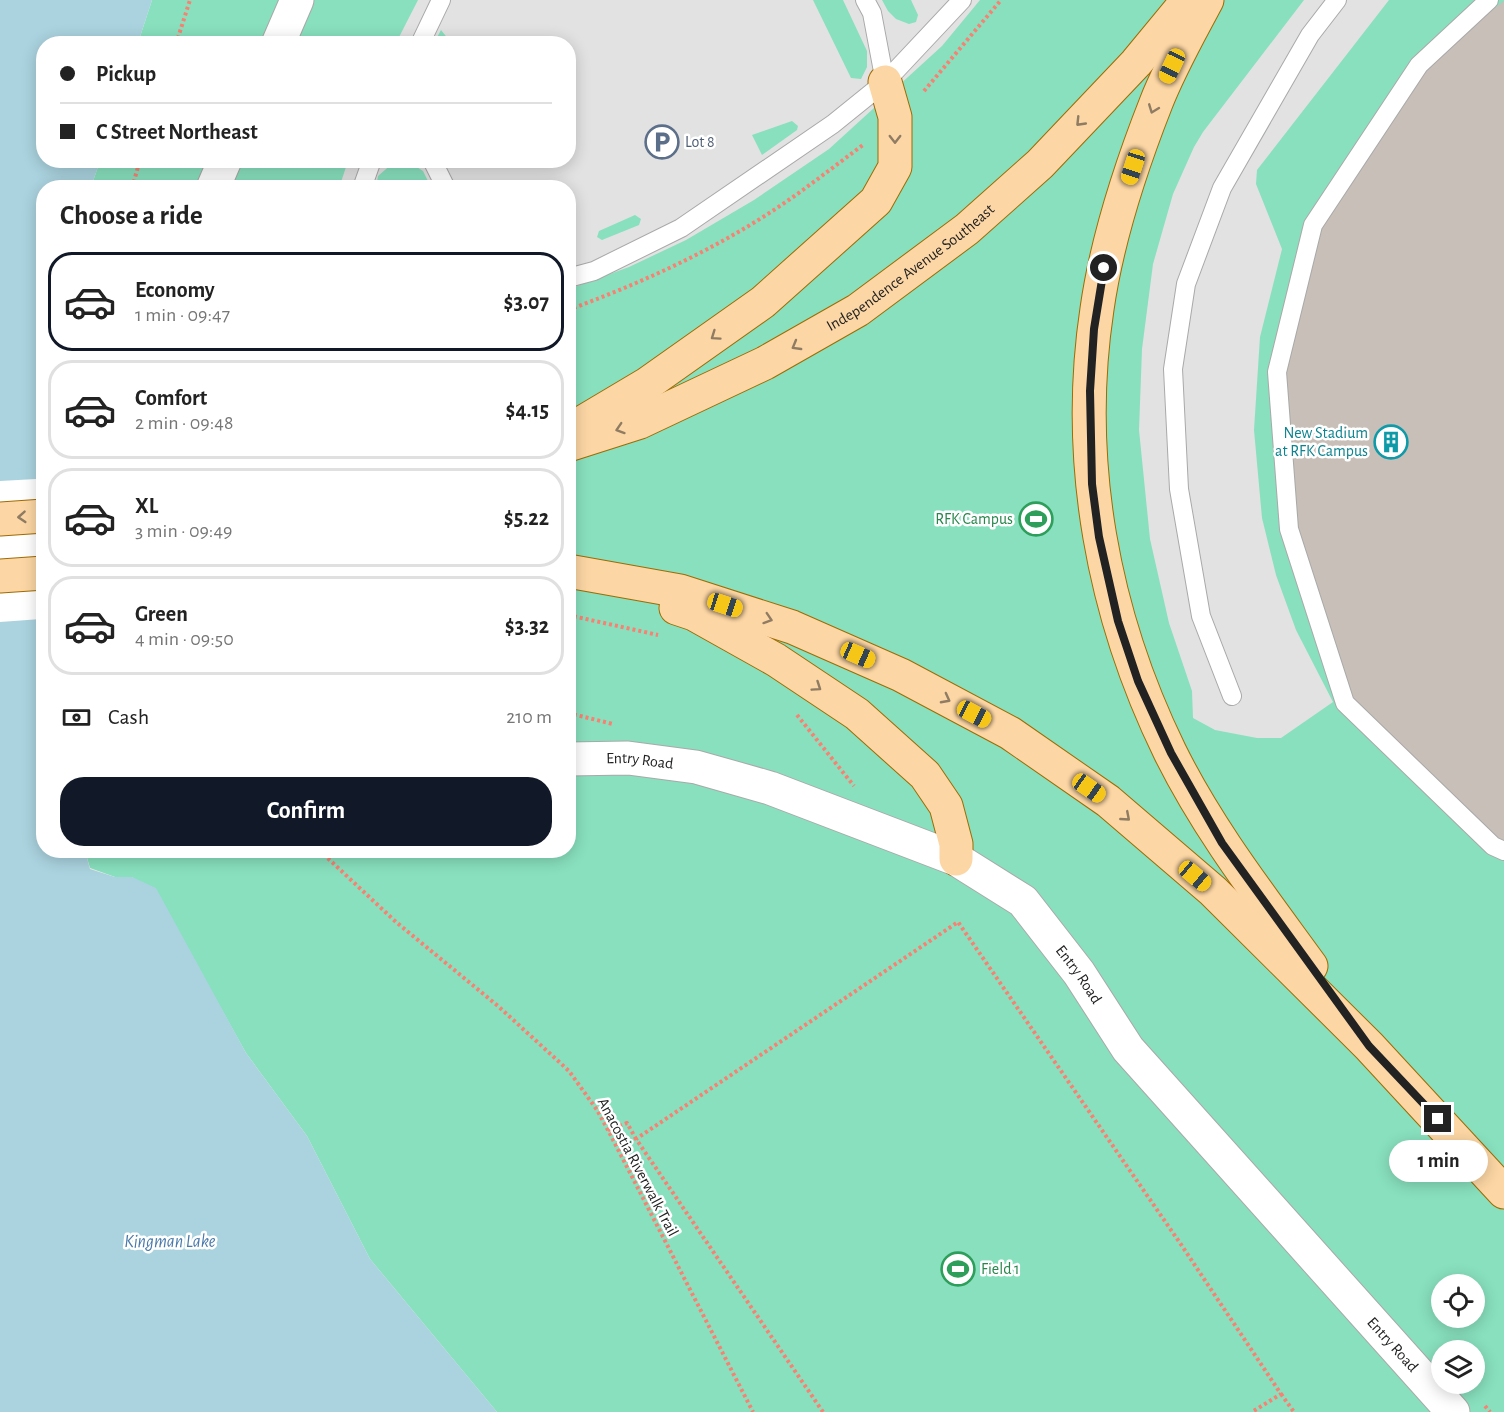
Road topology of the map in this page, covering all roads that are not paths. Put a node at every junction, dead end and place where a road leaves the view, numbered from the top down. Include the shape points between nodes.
1 (297, 0) edge
2 (441, 0) edge
3 (865, 0) edge
4 (962, 0) edge
5 (1188, 0) edge
6 (1207, 0) edge
7 (1337, 0) edge
8 (1489, 0) edge
9 (281, 36) edge
10 (424, 36) edge
11 (885, 82) junction
12 (576, 277) edge
13 (576, 426) edge
14 (576, 443) edge
15 (36, 517) edge
16 (0, 519) edge
17 (576, 573) edge
18 (576, 573) edge
19 (36, 574) edge
20 (0, 576) edge
21 (1232, 696) dead end
22 (576, 759) edge
23 (1504, 851) edge
24 (956, 859) junction
25 (1369, 1046) junction
26 (1504, 1192) edge
27 (1452, 1412) edge

1 - 9 street
2 - 10 lane
3 - 11 lane via 872,13
4 - 11 lane
5 -> 14 main road, Independence Avenue Southeast via 1136,63 1040,164 968,229 858,310 765,363 640,422
6 -> 25 main road via 1156,101 1127,183 1104,268 1090,391 1092,484 1099,537 1118,621 1138,681 1171,753 1222,843
7 - 21 lane via 1310,35 1222,188 1186,284 1173,369 1179,489 1201,616
8 - 23 lane via 1419,65 1313,225 1277,372 1289,529 1345,703 1493,846
11 - 12 lane via 833,124 681,228
11 -> 13 main road via 895,117 895,167 876,201 763,302 647,384
15 -> 16 main road
17 -> 25 main road via 680,591 792,627 901,675 1010,734 1108,801 1212,891
18 -> 24 main road via 694,614 776,660 857,714 925,775 946,806
19 - 20 main road
22 - 24 street, Entry Road via 628,758 696,767 770,788
24 - 27 street, Entry Road via 1023,901 1079,973 1128,1049
25 - 26 main road

